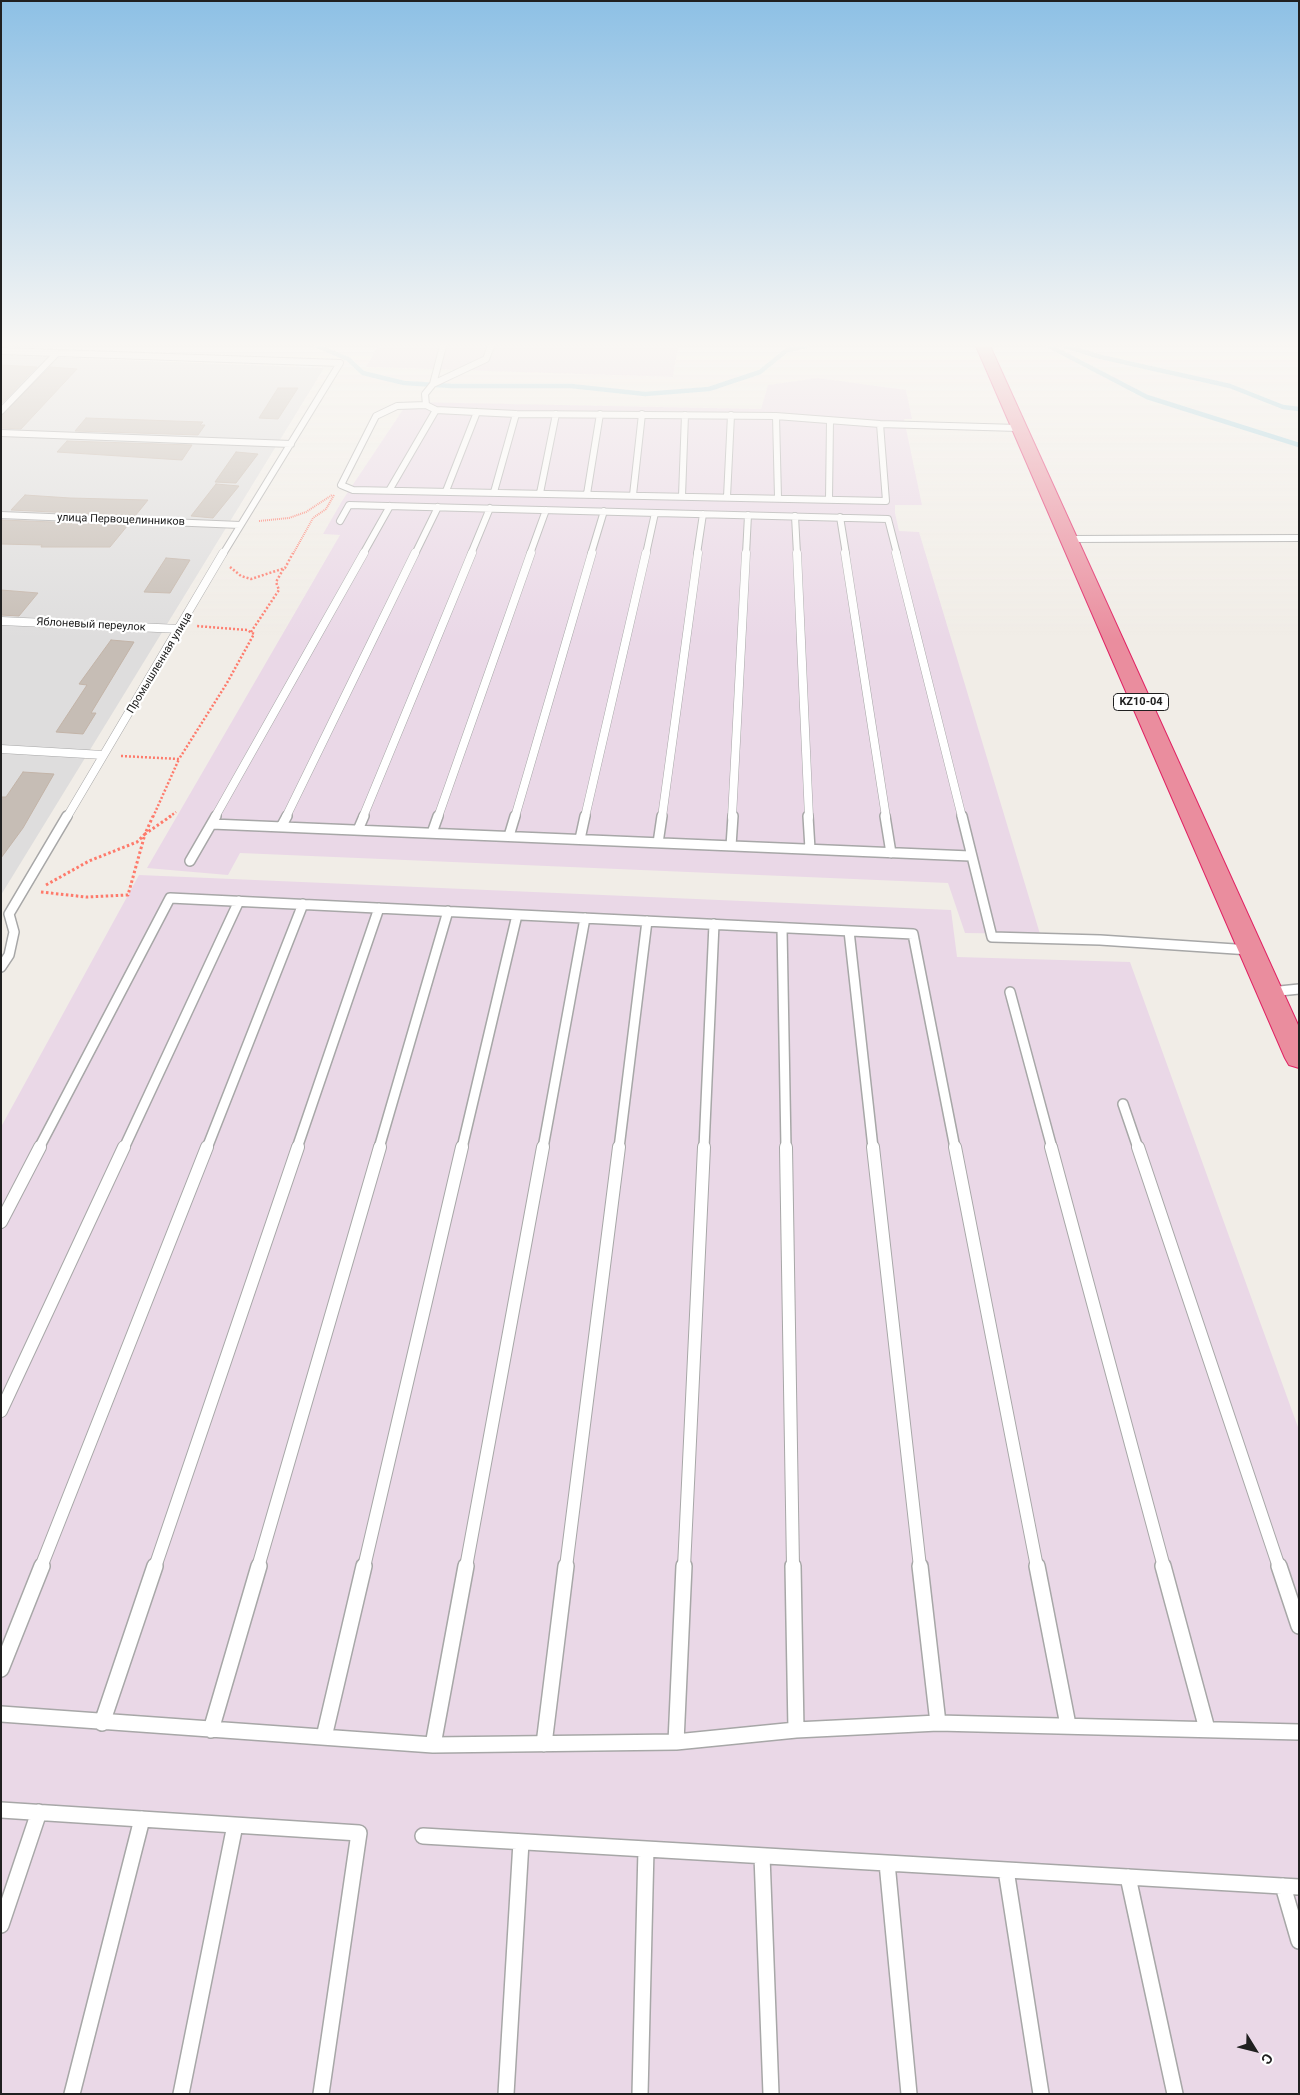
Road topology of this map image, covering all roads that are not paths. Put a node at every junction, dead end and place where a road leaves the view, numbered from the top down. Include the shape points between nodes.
1 (285, 444) edge
2 (291, 444) joint
3 (362, 444) edge
4 (416, 444) edge
5 (465, 444) edge
6 (508, 444) edge
7 (550, 444) edge
8 (595, 444) edge
9 (639, 444) edge
10 (684, 444) edge
11 (730, 444) edge
12 (777, 444) edge
13 (830, 444) edge
14 (882, 444) edge
15 (1025, 444) edge
16 (390, 489) junction
17 (446, 491) junction
18 (494, 492) junction
19 (540, 493) junction
20 (587, 494) junction
21 (633, 495) junction
22 (682, 496) junction
23 (727, 497) junction
24 (778, 498) junction
25 (829, 499) junction
26 (390, 506) junction
27 (438, 507) junction
28 (490, 508) junction
29 (546, 510) junction
30 (604, 511) junction
31 (655, 513) junction
32 (703, 514) junction
33 (1, 515) edge
34 (748, 515) junction
35 (795, 516) junction
36 (840, 517) junction
37 (340, 521) dead end
38 (241, 524) junction
39 (1299, 538) edge
40 (1070, 539) junction
41 (1, 621) edge
42 (181, 627) junction
43 (1, 749) edge
44 (104, 755) junction
45 (212, 824) junction
46 (281, 826) junction
47 (358, 830) junction
48 (432, 833) junction
49 (509, 836) junction
50 (580, 840) junction
51 (658, 843) junction
52 (731, 846) junction
53 (810, 849) junction
54 (891, 853) junction
55 (970, 856) junction
56 (190, 861) dead end
57 (239, 901) junction
58 (303, 904) junction
59 (379, 908) junction
60 (448, 911) junction
61 (5, 915) edge
62 (517, 915) junction
63 (585, 918) junction
64 (647, 921) junction
65 (714, 924) junction
66 (782, 928) junction
67 (849, 931) junction
68 (1250, 950) junction
69 (1, 967) edge
70 (1299, 990) edge
71 (1010, 992) dead end
72 (1269, 992) junction
73 (1294, 1036) edge
74 (1299, 1058) edge
75 (1123, 1104) dead end
76 (1, 1222) edge
77 (1, 1411) edge
78 (1299, 1626) edge
79 (1, 1668) edge
80 (1, 1714) edge
81 (102, 1723) junction
82 (938, 1723) junction
83 (1068, 1725) junction
84 (1207, 1729) junction
85 (211, 1730) junction
86 (796, 1730) junction
87 (1299, 1732) edge
88 (324, 1737) junction
89 (676, 1742) junction
90 (544, 1744) junction
91 (433, 1745) junction
92 (1, 1810) edge
93 (39, 1812) junction
94 (142, 1819) junction
95 (235, 1825) junction
96 (423, 1836) dead end
97 (521, 1842) junction
98 (646, 1849) junction
99 (762, 1856) junction
100 (887, 1863) junction
101 (1006, 1870) junction
102 (1128, 1877) junction
103 (1291, 1887) edge
104 (1, 1925) edge
105 (1299, 1941) edge
106 (72, 2094) edge
107 (181, 2094) edge
108 (321, 2094) edge
109 (506, 2094) edge
110 (640, 2094) edge
111 (771, 2094) edge
112 (909, 2094) edge
113 (1041, 2094) edge
114 (1175, 2094) edge

1 - 2 lane
2 - 38 lane, Промышленная улица
3 - 16 lane via 341,485 353,490
4 - 16 lane
5 - 17 lane
6 - 18 lane
7 - 19 lane
8 - 20 lane
9 - 21 lane
10 - 22 lane
11 - 23 lane
12 - 24 lane
13 - 25 lane
14 - 25 lane via 886,501
15 - 40 highway, KZ10-04
16 - 17 lane
17 - 18 lane
18 - 19 lane
19 - 20 lane
20 - 21 lane
21 - 22 lane
22 - 23 lane
23 - 24 lane
24 - 25 lane
26 - 27 lane
26 - 37 lane via 349,505
26 - 45 lane
27 - 28 lane
27 - 46 lane
28 - 29 lane
28 - 47 lane
29 - 30 lane
29 - 48 lane
30 - 31 lane
30 - 49 lane
31 - 32 lane
31 - 50 lane
32 - 34 lane
32 - 51 lane
33 - 38 lane, улица Первоцелинников
34 - 35 lane
34 - 52 lane
35 - 36 lane
35 - 53 lane
36 - 54 lane
36 - 55 lane via 888,518
38 - 42 lane, Промышленная улица
39 - 40 lane
40 - 68 highway, KZ10-04
41 - 42 lane, Яблоневый переулок
42 - 44 lane, Промышленная улица
43 - 44 lane
44 - 61 lane, Промышленная улица
45 - 46 lane
45 - 56 lane
46 - 47 lane
47 - 48 lane
48 - 49 lane
49 - 50 lane
50 - 51 lane
51 - 52 lane
52 - 53 lane
53 - 54 lane
54 - 55 lane
55 - 68 lane via 992,937
57 - 58 lane
57 - 76 lane via 170,898
57 - 77 lane
58 - 59 lane
58 - 79 lane
59 - 60 lane
59 - 81 lane
60 - 62 lane
60 - 85 lane
61 - 69 lane, Промышленная улица via 14,932
62 - 63 lane
62 - 88 lane
63 - 64 lane
63 - 91 lane
64 - 65 lane
64 - 90 lane
65 - 66 lane
65 - 89 lane
66 - 67 lane
66 - 86 lane
67 - 82 lane
67 - 83 lane via 913,934
68 - 72 highway, KZ10-04
70 - 72 lane
71 - 84 lane
72 - 73 highway, KZ10-04
73 - 74 highway, KZ10-04
75 - 78 lane
80 - 81 lane
81 - 85 lane
82 - 83 lane
82 - 86 lane
83 - 84 lane
84 - 87 lane
85 - 88 lane
86 - 89 lane
88 - 91 lane
89 - 90 lane
90 - 91 lane
92 - 93 lane
93 - 94 lane
93 - 104 lane
94 - 95 lane
94 - 106 lane
95 - 107 lane
95 - 108 lane via 359,1833
96 - 97 lane
97 - 98 lane
97 - 109 lane
98 - 99 lane
98 - 110 lane
99 - 100 lane
99 - 111 lane
100 - 101 lane
100 - 112 lane
101 - 102 lane
101 - 113 lane
102 - 103 lane
102 - 114 lane
103 - 105 lane

